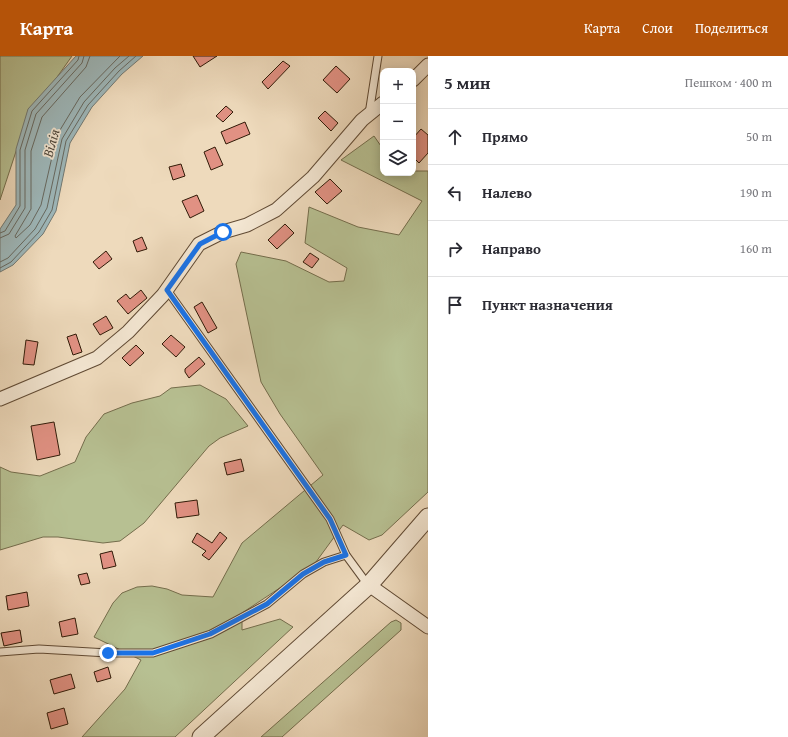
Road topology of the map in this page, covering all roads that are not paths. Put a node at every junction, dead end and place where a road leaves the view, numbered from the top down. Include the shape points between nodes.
1 (378, 56) edge
2 (428, 65) edge
3 (416, 77) edge
4 (382, 104) edge
5 (369, 114) junction
6 (167, 290) junction
7 (0, 399) edge
8 (428, 517) edge
9 (346, 555) junction
10 (369, 585) junction
11 (428, 627) edge
12 (0, 652) edge
13 (201, 737) edge

1 - 5 lane
2 - 3 street
4 - 5 street
5 - 6 street via 313,177 276,210 200,244
6 - 7 street via 128,332 97,358
6 - 9 lane via 330,519
8 - 10 street
9 - 10 lane
9 - 12 lane via 324,562 303,574 267,604 210,634 153,653 38,649
10 - 11 street
10 - 13 street

